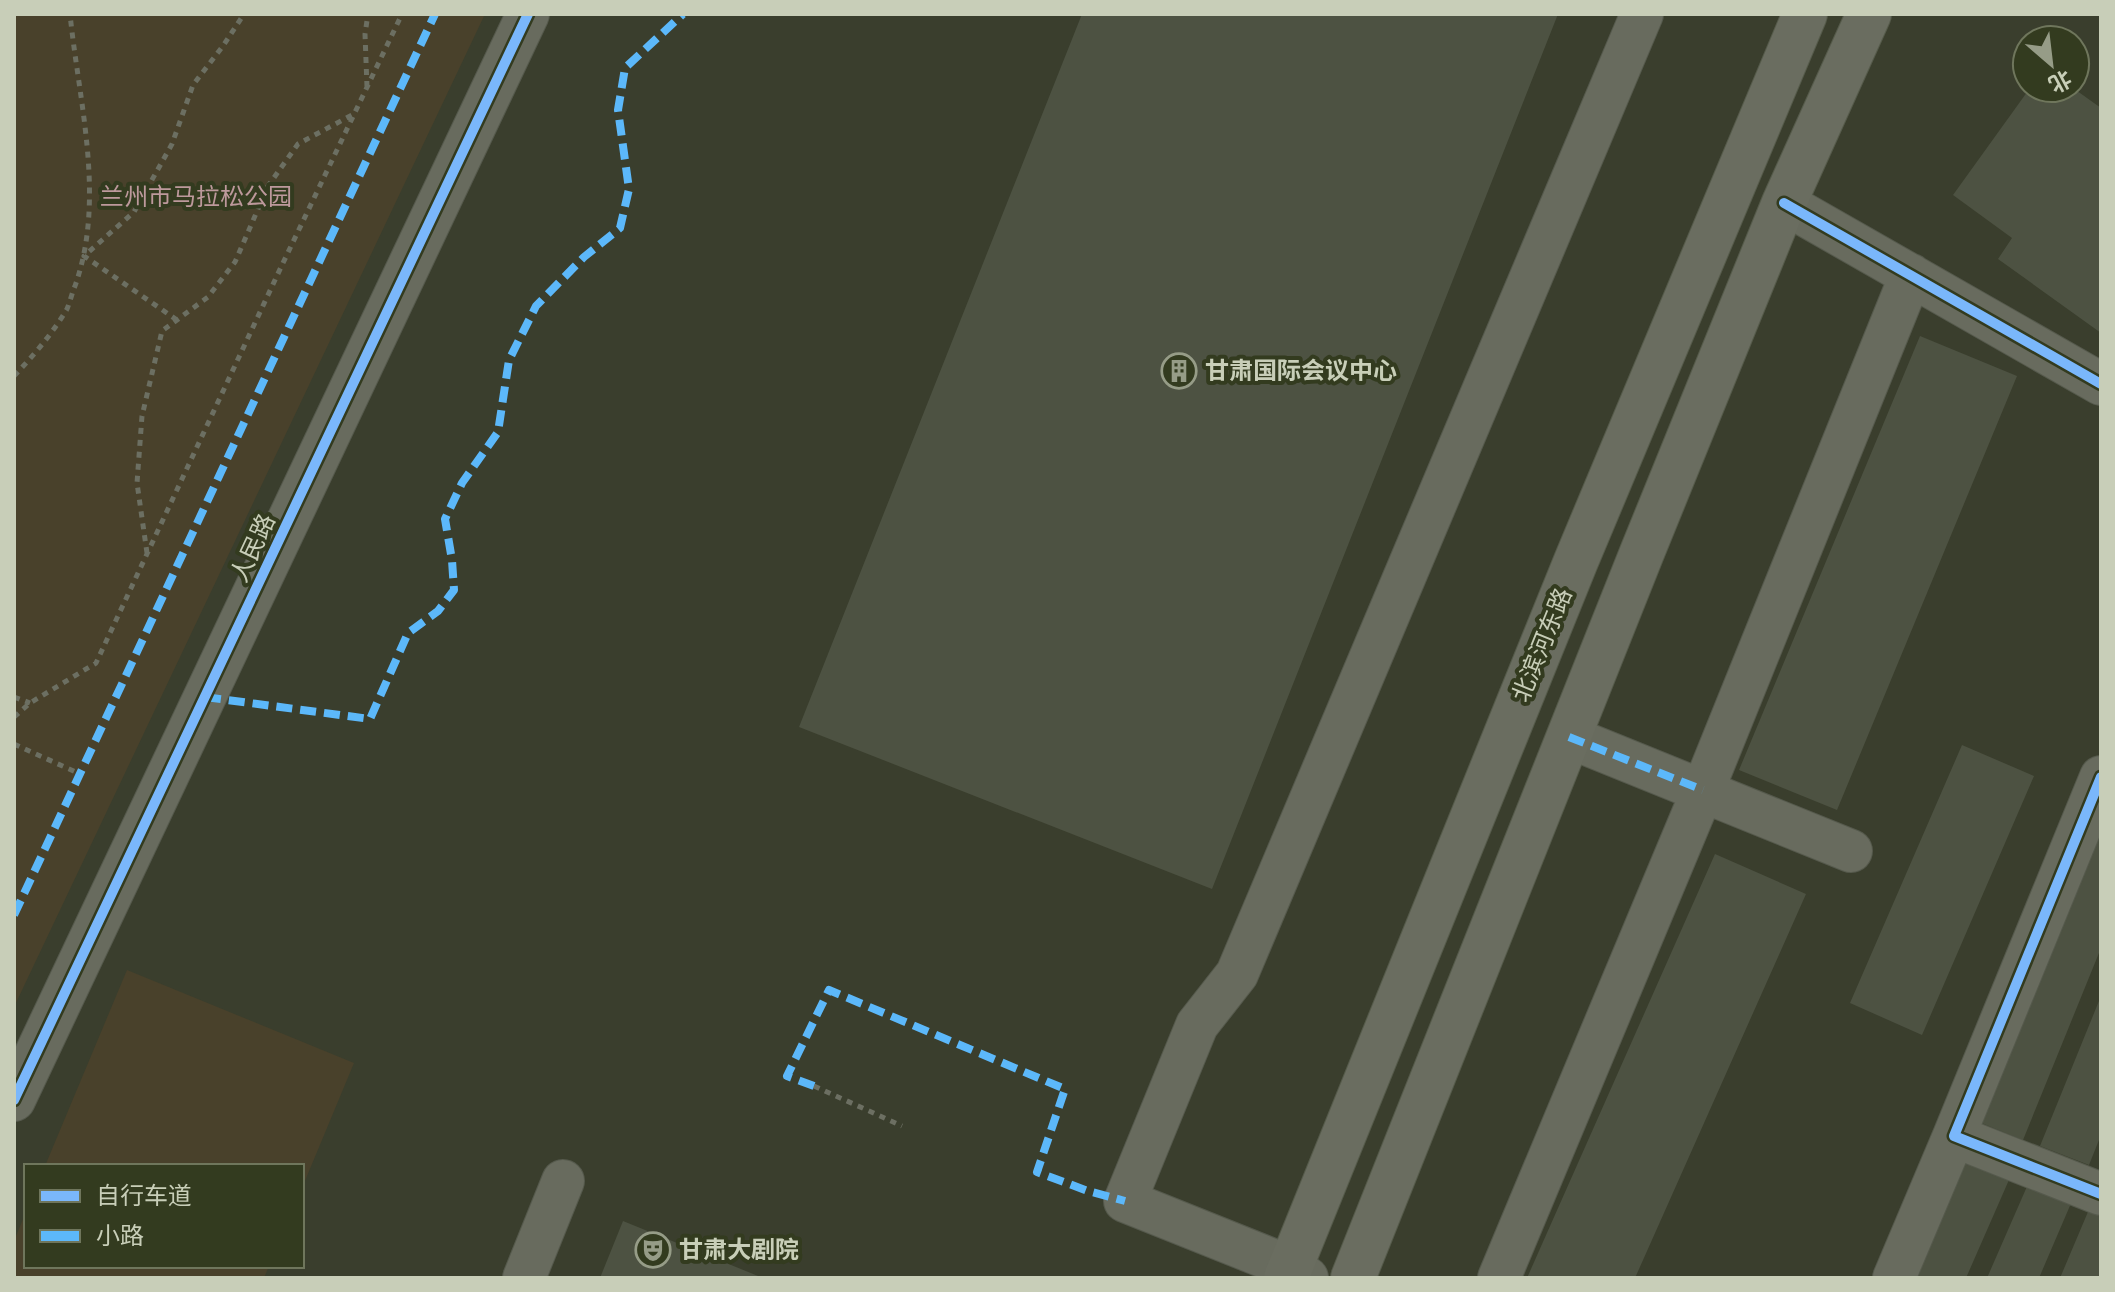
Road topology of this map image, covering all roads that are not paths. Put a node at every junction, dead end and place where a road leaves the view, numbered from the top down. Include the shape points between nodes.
1 (528, 14) edge
2 (1642, 14) edge
3 (1805, 14) edge
4 (1869, 14) edge
5 (1784, 203) junction
6 (1911, 275) junction
7 (2101, 384) edge
8 (1569, 737) junction
9 (2101, 777) edge
10 (1703, 790) junction
11 (2092, 823) edge
12 (1851, 851) dead end
13 (14, 1100) edge
14 (1954, 1136) junction
15 (563, 1181) dead end
16 (2101, 1194) edge
17 (1294, 1274) edge
18 (524, 1278) edge
19 (1353, 1278) edge
20 (1499, 1278) edge
21 (1894, 1278) edge

1 - 13 street, 人民路
2 - 17 street via 1237,974 1197,1025 1125,1201
3 - 17 main road, 北滨河东路 via 1576,561
4 - 5 main road
5 - 6 street
5 - 8 main road
6 - 7 street
6 - 10 street
8 - 10 street
8 - 19 main road
9 - 11 street
10 - 12 street
10 - 20 street
11 - 14 street
14 - 16 street
14 - 21 street
15 - 18 street

